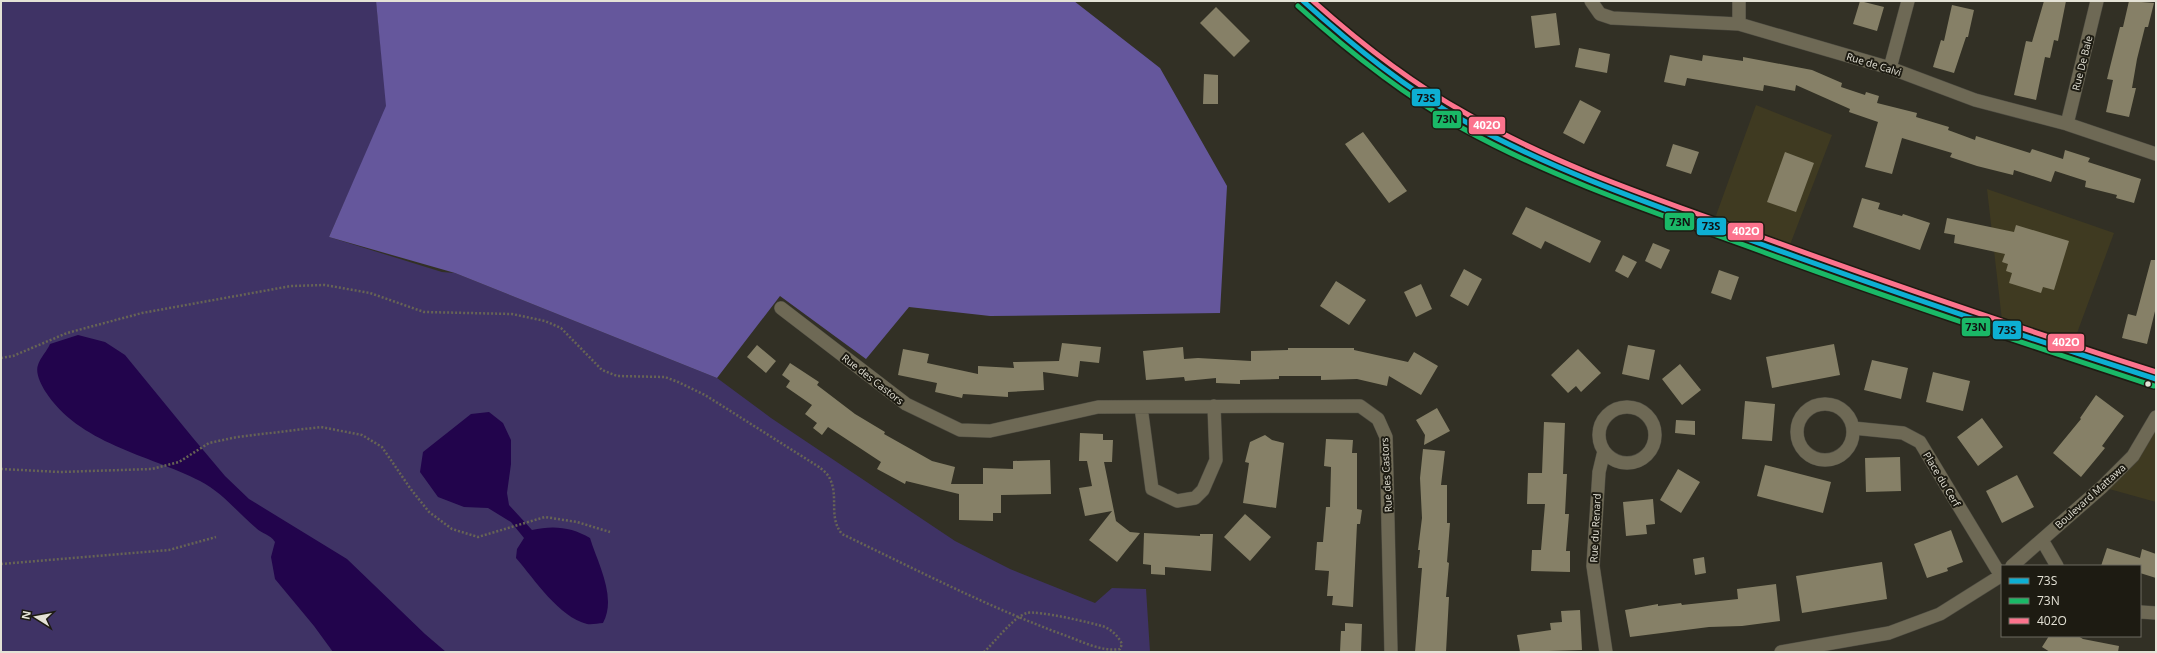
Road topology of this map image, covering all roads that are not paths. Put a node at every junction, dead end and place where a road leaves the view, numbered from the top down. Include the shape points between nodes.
1 (1303, 1) edge
2 (1591, 1) edge
3 (1739, 1) edge
4 (1908, 1) edge
5 (2097, 1) edge
6 (1739, 24) junction
7 (1890, 68) junction
8 (2067, 124) junction
9 (2156, 154) edge
10 (781, 308) dead end
11 (2156, 379) edge
12 (1214, 406) junction
13 (1141, 407) junction
14 (2156, 417) edge
15 (1853, 428) junction
16 (1604, 451) junction
17 (2042, 540) junction
18 (2013, 565) edge
19 (2056, 565) edge
20 (2001, 575) edge
21 (2141, 612) edge
22 (2156, 613) edge
23 (1392, 652) edge
24 (1606, 652) edge
25 (1781, 652) edge

1 - 11 street via 1363,53 1416,91 1465,122 1531,155 1796,258
2 - 6 street, Rue de Calvi via 1600,14 1612,18
3 - 6 street
4 - 7 street
5 - 8 street, Rue De Bale
6 - 7 street, Rue de Calvi
7 - 8 street, Rue de Calvi via 1975,100
8 - 9 street, Rue de Calvi
10 - 13 street, Rue des Castors via 906,404 960,430 990,431 1098,407
12 - 13 street, Rue des Castors
12 - 13 street via 1216,460 1203,490 1195,498 1177,501 1152,489
12 - 23 street, Rue des Castors via 1360,406 1378,419 1386,437
14 - 17 street, Boulevard Mattawa via 2133,456
15 - 15 street via 1850,419 1838,407 1821,404 1806,412 1800,419 1797,438 1800,447 1807,454 1825,461 1843,454 1849,447 1853,438
15 - 20 street, Place du Cerf via 1903,433 1920,442
16 - 16 street, Rue du Renard via 1618,462 1628,463 1641,459 1651,450 1654,441 1652,423 1639,410 1625,408 1612,411 1606,417 1599,434
16 - 24 street, Rue du Renard via 1598,472 1593,566
17 - 18 street, Boulevard Mattawa
17 - 19 street
20 - 25 street via 1940,614 1889,633
21 - 22 street

